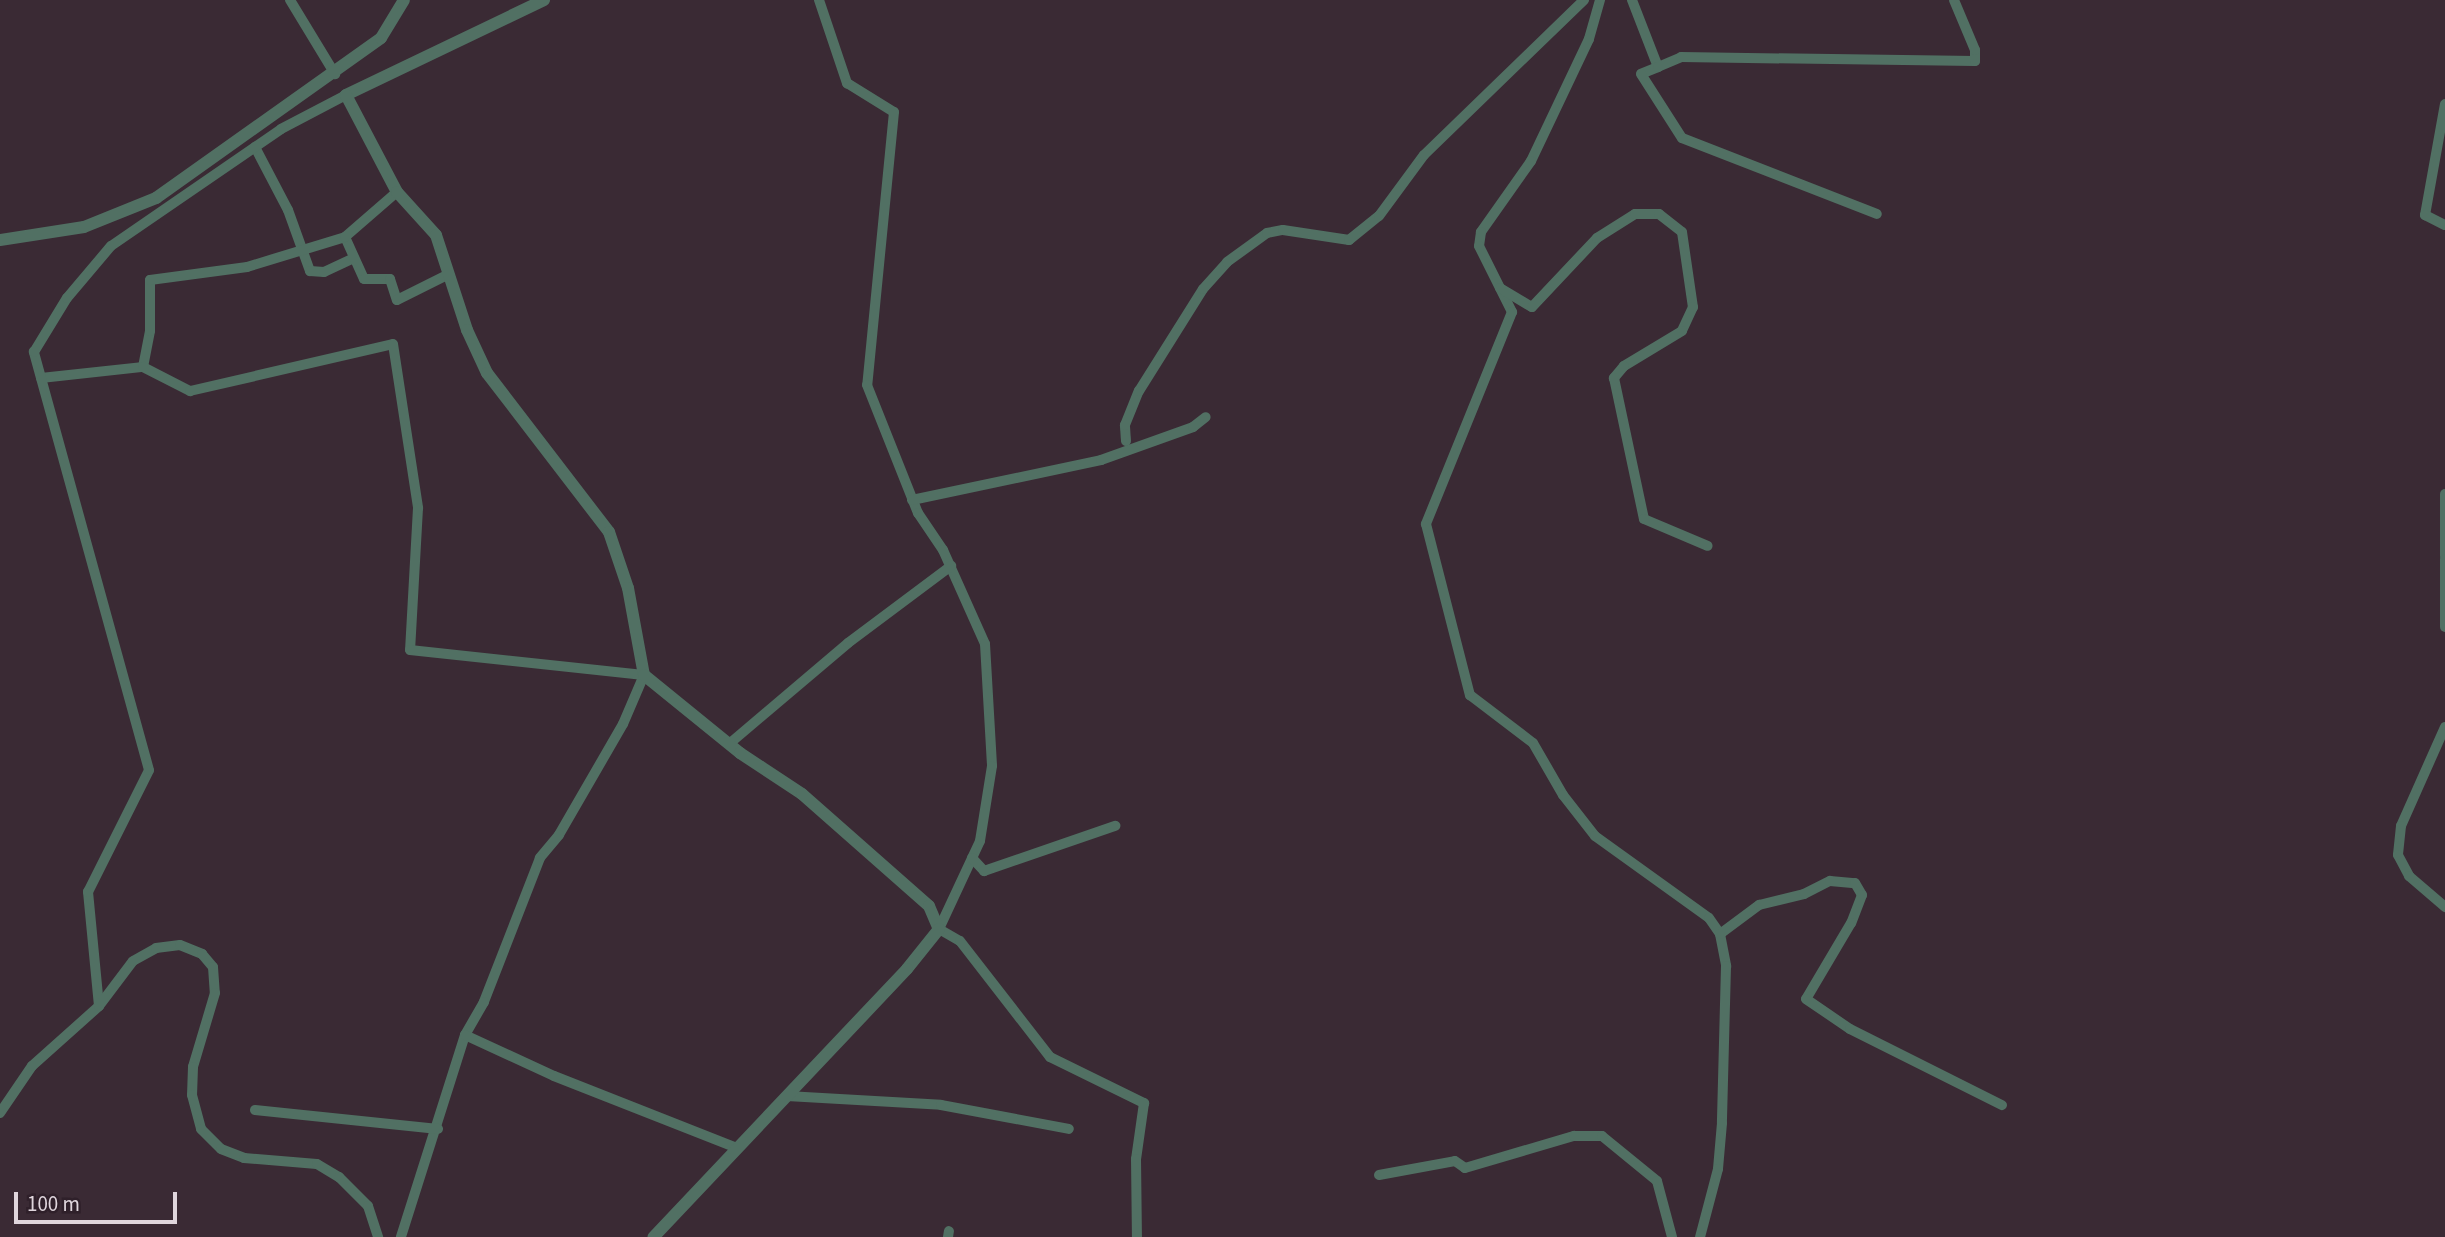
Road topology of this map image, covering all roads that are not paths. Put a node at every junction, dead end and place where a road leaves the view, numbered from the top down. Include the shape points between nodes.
1 (290, 0) edge
2 (404, 0) edge
3 (544, 0) edge
4 (819, 0) edge
5 (1584, 0) edge
6 (1600, 0) edge
7 (1632, 0) edge
8 (1954, 0) edge
9 (1658, 67) junction
10 (335, 74) junction
11 (346, 95) junction
12 (2445, 104) edge
13 (255, 147) junction
14 (397, 192) junction
15 (1877, 214) dead end
16 (2445, 225) edge
17 (345, 237) junction
18 (0, 240) edge
19 (303, 250) junction
20 (354, 258) junction
21 (447, 275) junction
22 (1500, 288) junction
23 (143, 367) junction
24 (41, 378) junction
25 (1206, 417) dead end
26 (1126, 441) dead end
27 (2445, 494) edge
28 (912, 500) junction
29 (1708, 546) dead end
30 (2445, 558) edge
31 (951, 566) junction
32 (2445, 627) edge
33 (644, 675) junction
34 (2445, 727) edge
35 (729, 744) junction
36 (1115, 826) dead end
37 (972, 859) junction
38 (2445, 907) edge
39 (939, 929) junction
40 (1720, 934) junction
41 (99, 1006) junction
42 (465, 1035) junction
43 (787, 1096) junction
44 (2002, 1105) dead end
45 (255, 1110) dead end
46 (0, 1113) edge
47 (438, 1129) junction
48 (1069, 1129) dead end
49 (737, 1148) junction
50 (1379, 1175) dead end
51 (378, 1237) edge
52 (401, 1237) edge
53 (654, 1237) edge
54 (1137, 1237) edge
55 (1672, 1237) edge
56 (1700, 1237) edge

1 - 10 street
2 - 10 street via 381,38
3 - 11 street
4 - 28 street via 847,83 894,112 867,385
5 - 26 street via 1424,155 1380,216 1349,240 1283,230 1267,233 1227,262 1203,289 1139,391 1125,425
6 - 22 street via 1590,39 1531,161 1481,232 1479,246
7 - 9 street
8 - 9 street via 1975,50 1975,61 1681,57
9 - 15 street via 1641,74 1682,138
10 - 18 street via 156,198 84,227
11 - 13 street
11 - 14 street
12 - 16 street via 2425,215
13 - 19 street
13 - 24 street via 111,246 67,298 34,352
14 - 17 street
14 - 21 street via 436,235
17 - 19 street
17 - 20 street
19 - 20 street via 310,271 324,272
19 - 23 street via 247,267 150,280 150,331
20 - 21 street via 364,279 390,279 397,300
21 - 33 street via 487,373 609,532 628,587
22 - 29 street via 1532,307 1597,238 1635,214 1659,214 1682,232 1693,307 1682,331 1624,366 1614,378 1644,519
22 - 40 street via 1512,312 1506,334 1426,524 1470,695 1533,743 1563,795 1595,836 1709,918
23 - 24 street
23 - 33 street via 190,391 393,344 418,508 410,650
24 - 41 street via 149,770 88,892
25 - 28 street via 1194,427 1101,460
27 - 30 street
28 - 31 street
30 - 32 street
31 - 35 street via 848,643
31 - 37 street via 985,644 992,766 980,841
33 - 35 street
33 - 42 street via 623,724 559,835 540,858 484,1002
34 - 38 street via 2402,826 2398,855 2409,876
35 - 39 street via 831,820 929,906
36 - 37 street via 984,871
37 - 39 street
39 - 43 street
39 - 54 street via 960,941 1050,1057 1144,1103 1136,1158
40 - 44 street via 1759,905 1804,894 1830,881 1855,883 1862,895 1851,923 1806,999 1861,1035
40 - 56 street via 1726,966 1722,1123 1718,1169
41 - 46 street via 32,1066
41 - 51 street via 133,961 156,948 180,945 202,954 213,967 215,993 193,1067 192,1095 201,1129 221,1149 244,1158 317,1164 339,1177 368,1206
42 - 47 street
42 - 49 street via 554,1076
43 - 48 street via 941,1105
43 - 49 street
45 - 47 street
47 - 52 street
49 - 53 street
50 - 55 street via 1455,1161 1465,1168 1574,1136 1602,1136 1657,1181

